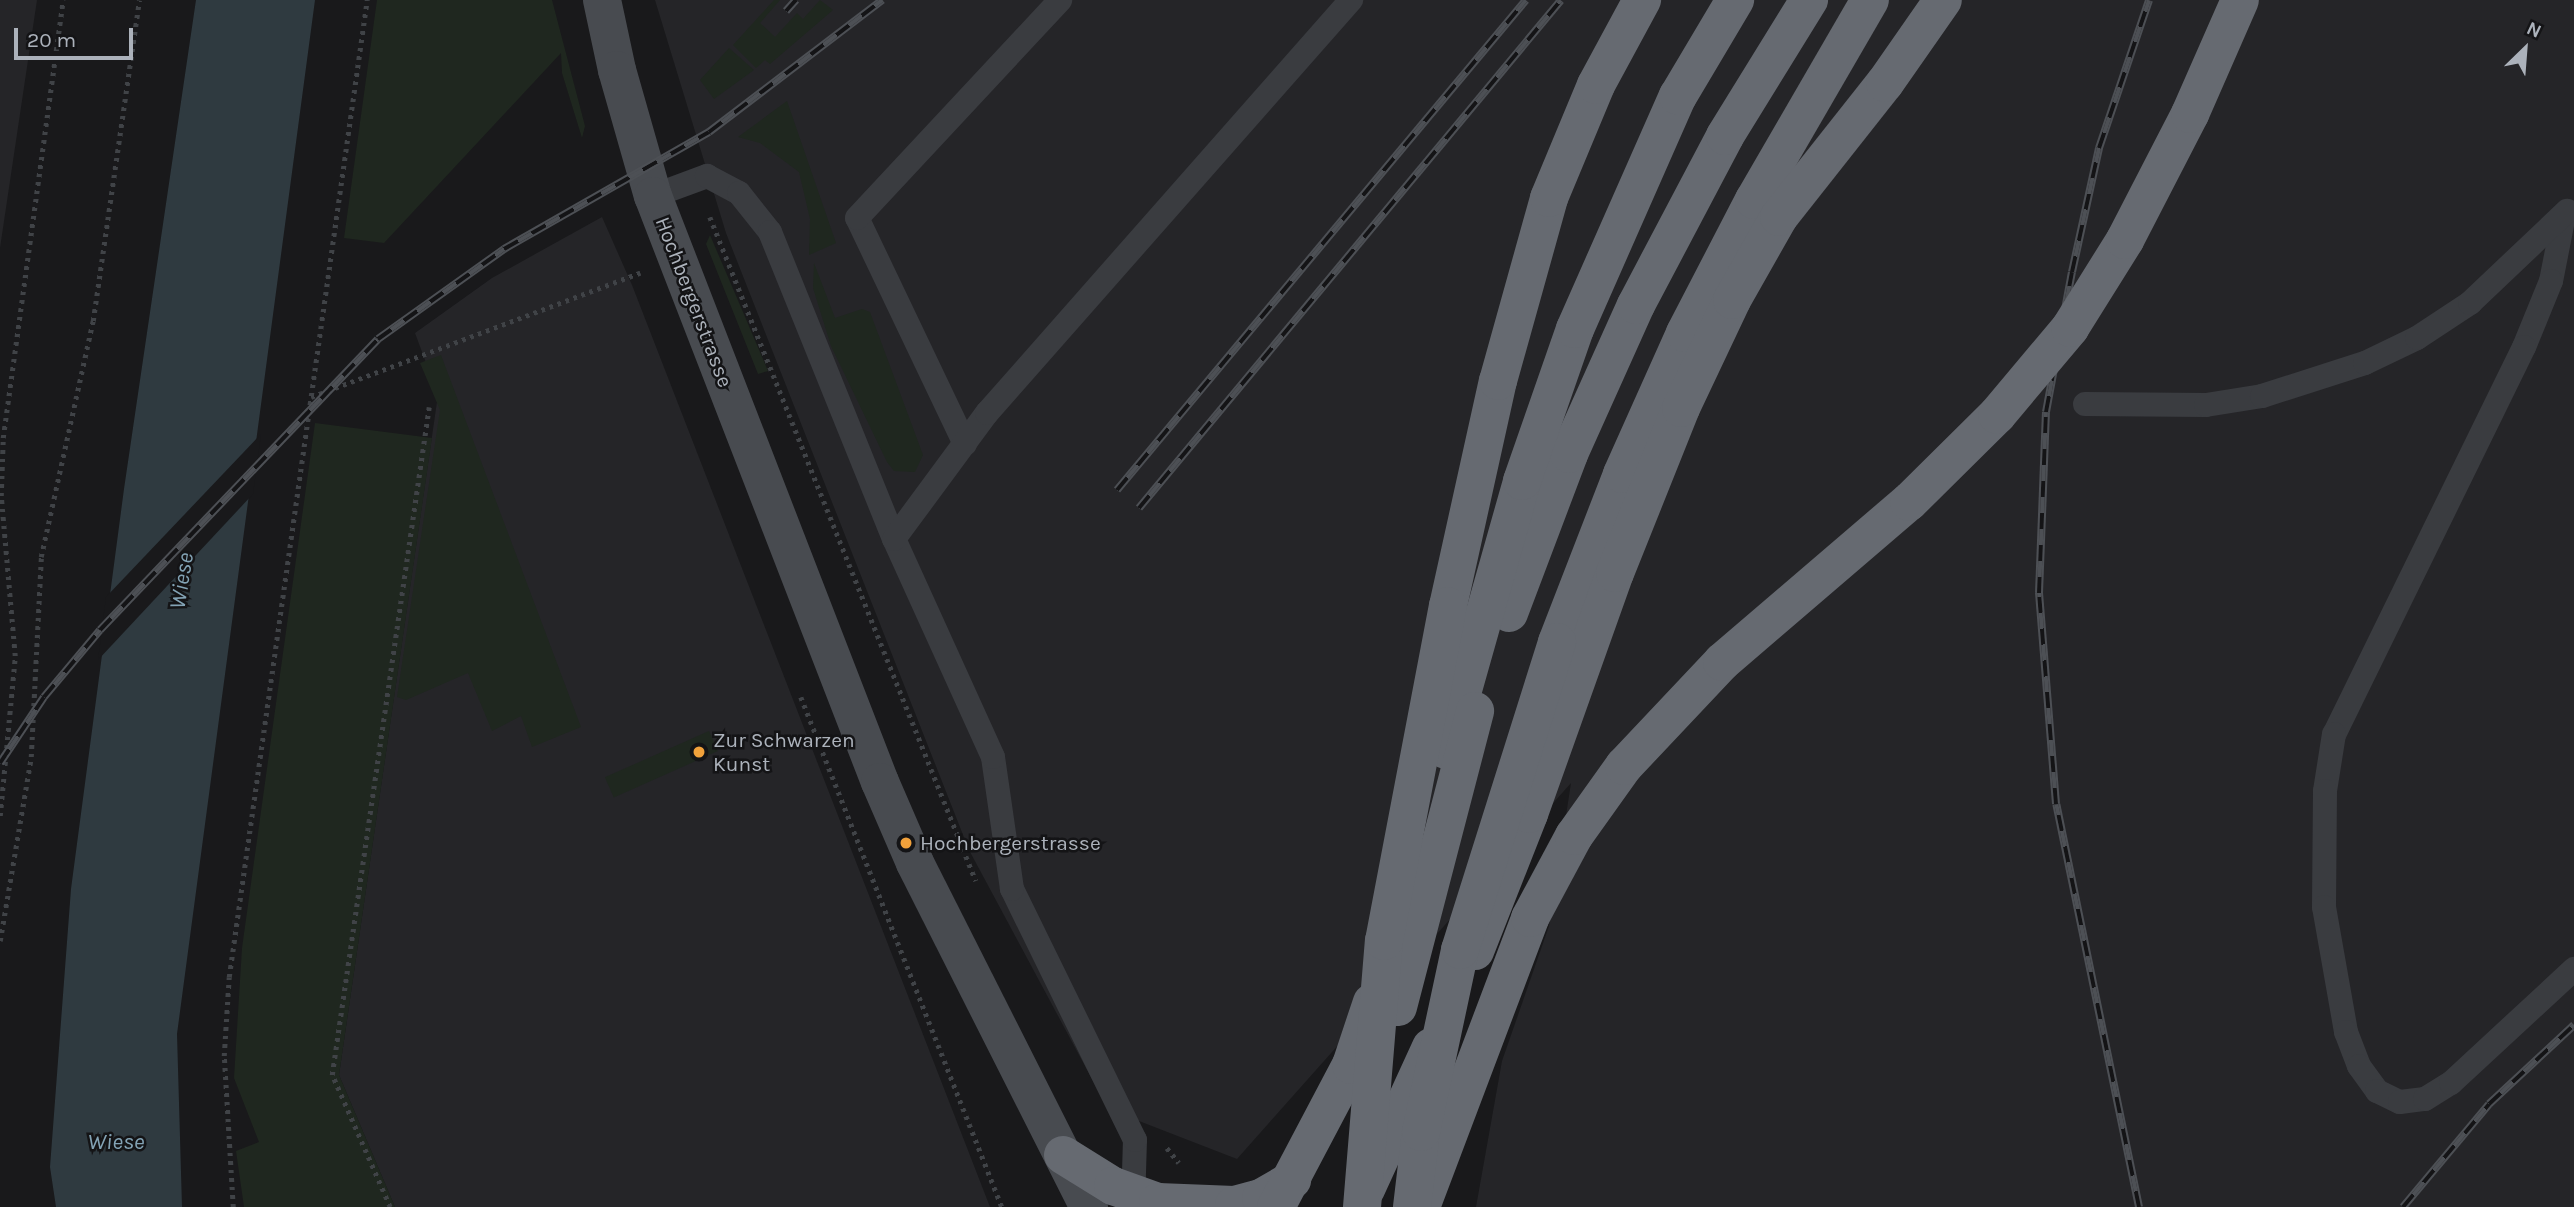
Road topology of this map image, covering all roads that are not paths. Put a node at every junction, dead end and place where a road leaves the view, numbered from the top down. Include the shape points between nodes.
1 (603, 0) edge
2 (1060, 0) edge
3 (1351, 0) edge
4 (1642, 0) edge
5 (1735, 0) edge
6 (1809, 0) edge
7 (1870, 0) edge
8 (1943, 0) edge
9 (2240, 0) edge
10 (653, 196) junction
11 (2569, 208) edge
12 (2085, 404) dead end
13 (965, 444) junction
14 (894, 539) junction
15 (2574, 969) edge
16 (1063, 1155) junction
17 (1284, 1194) edge
18 (1133, 1201) edge
19 (1207, 1206) edge
20 (1088, 1207) edge
21 (1361, 1207) edge
22 (1412, 1207) edge
23 (1421, 1207) edge

1 - 10 main road, Hochbergerstrasse via 617,70
2 - 13 lane via 857,218
3 - 13 lane
4 - 21 highway, bridge via 1596,85 1557,176 1517,304 1480,458 1421,735 1384,941
5 - 17 highway via 1678,96 1625,206 1575,329 1522,481 1403,907 1355,1052
6 - 21 highway, bridge via 1726,136 1664,251 1602,378 1534,541 1475,711 1421,904
7 - 22 highway, bridge via 1754,200 1685,333 1580,581 1460,950 1421,1132
8 - 21 highway via 1885,83 1779,217 1732,300 1681,408 1615,573 1486,926
9 - 23 highway, bridge via 2190,114 2125,240 2070,328 1997,415 1909,502 1690,691 1590,811 1515,953
10 - 14 lane via 707,176 740,192 770,232
10 - 16 main road, Hochbergerstrasse via 799,578 915,863
11 - 12 lane via 2454,315 2365,363 2262,396 2206,405
11 - 15 lane via 2552,281 2519,359 2334,734 2325,791 2324,907 2346,1032 2359,1066 2377,1091 2400,1102 2425,1099 2451,1083
13 - 14 lane
14 - 18 lane via 993,757 1012,889 1135,1140
16 - 18 highway
16 - 20 main road, Hochbergerstrasse
17 - 19 highway
18 - 19 highway

